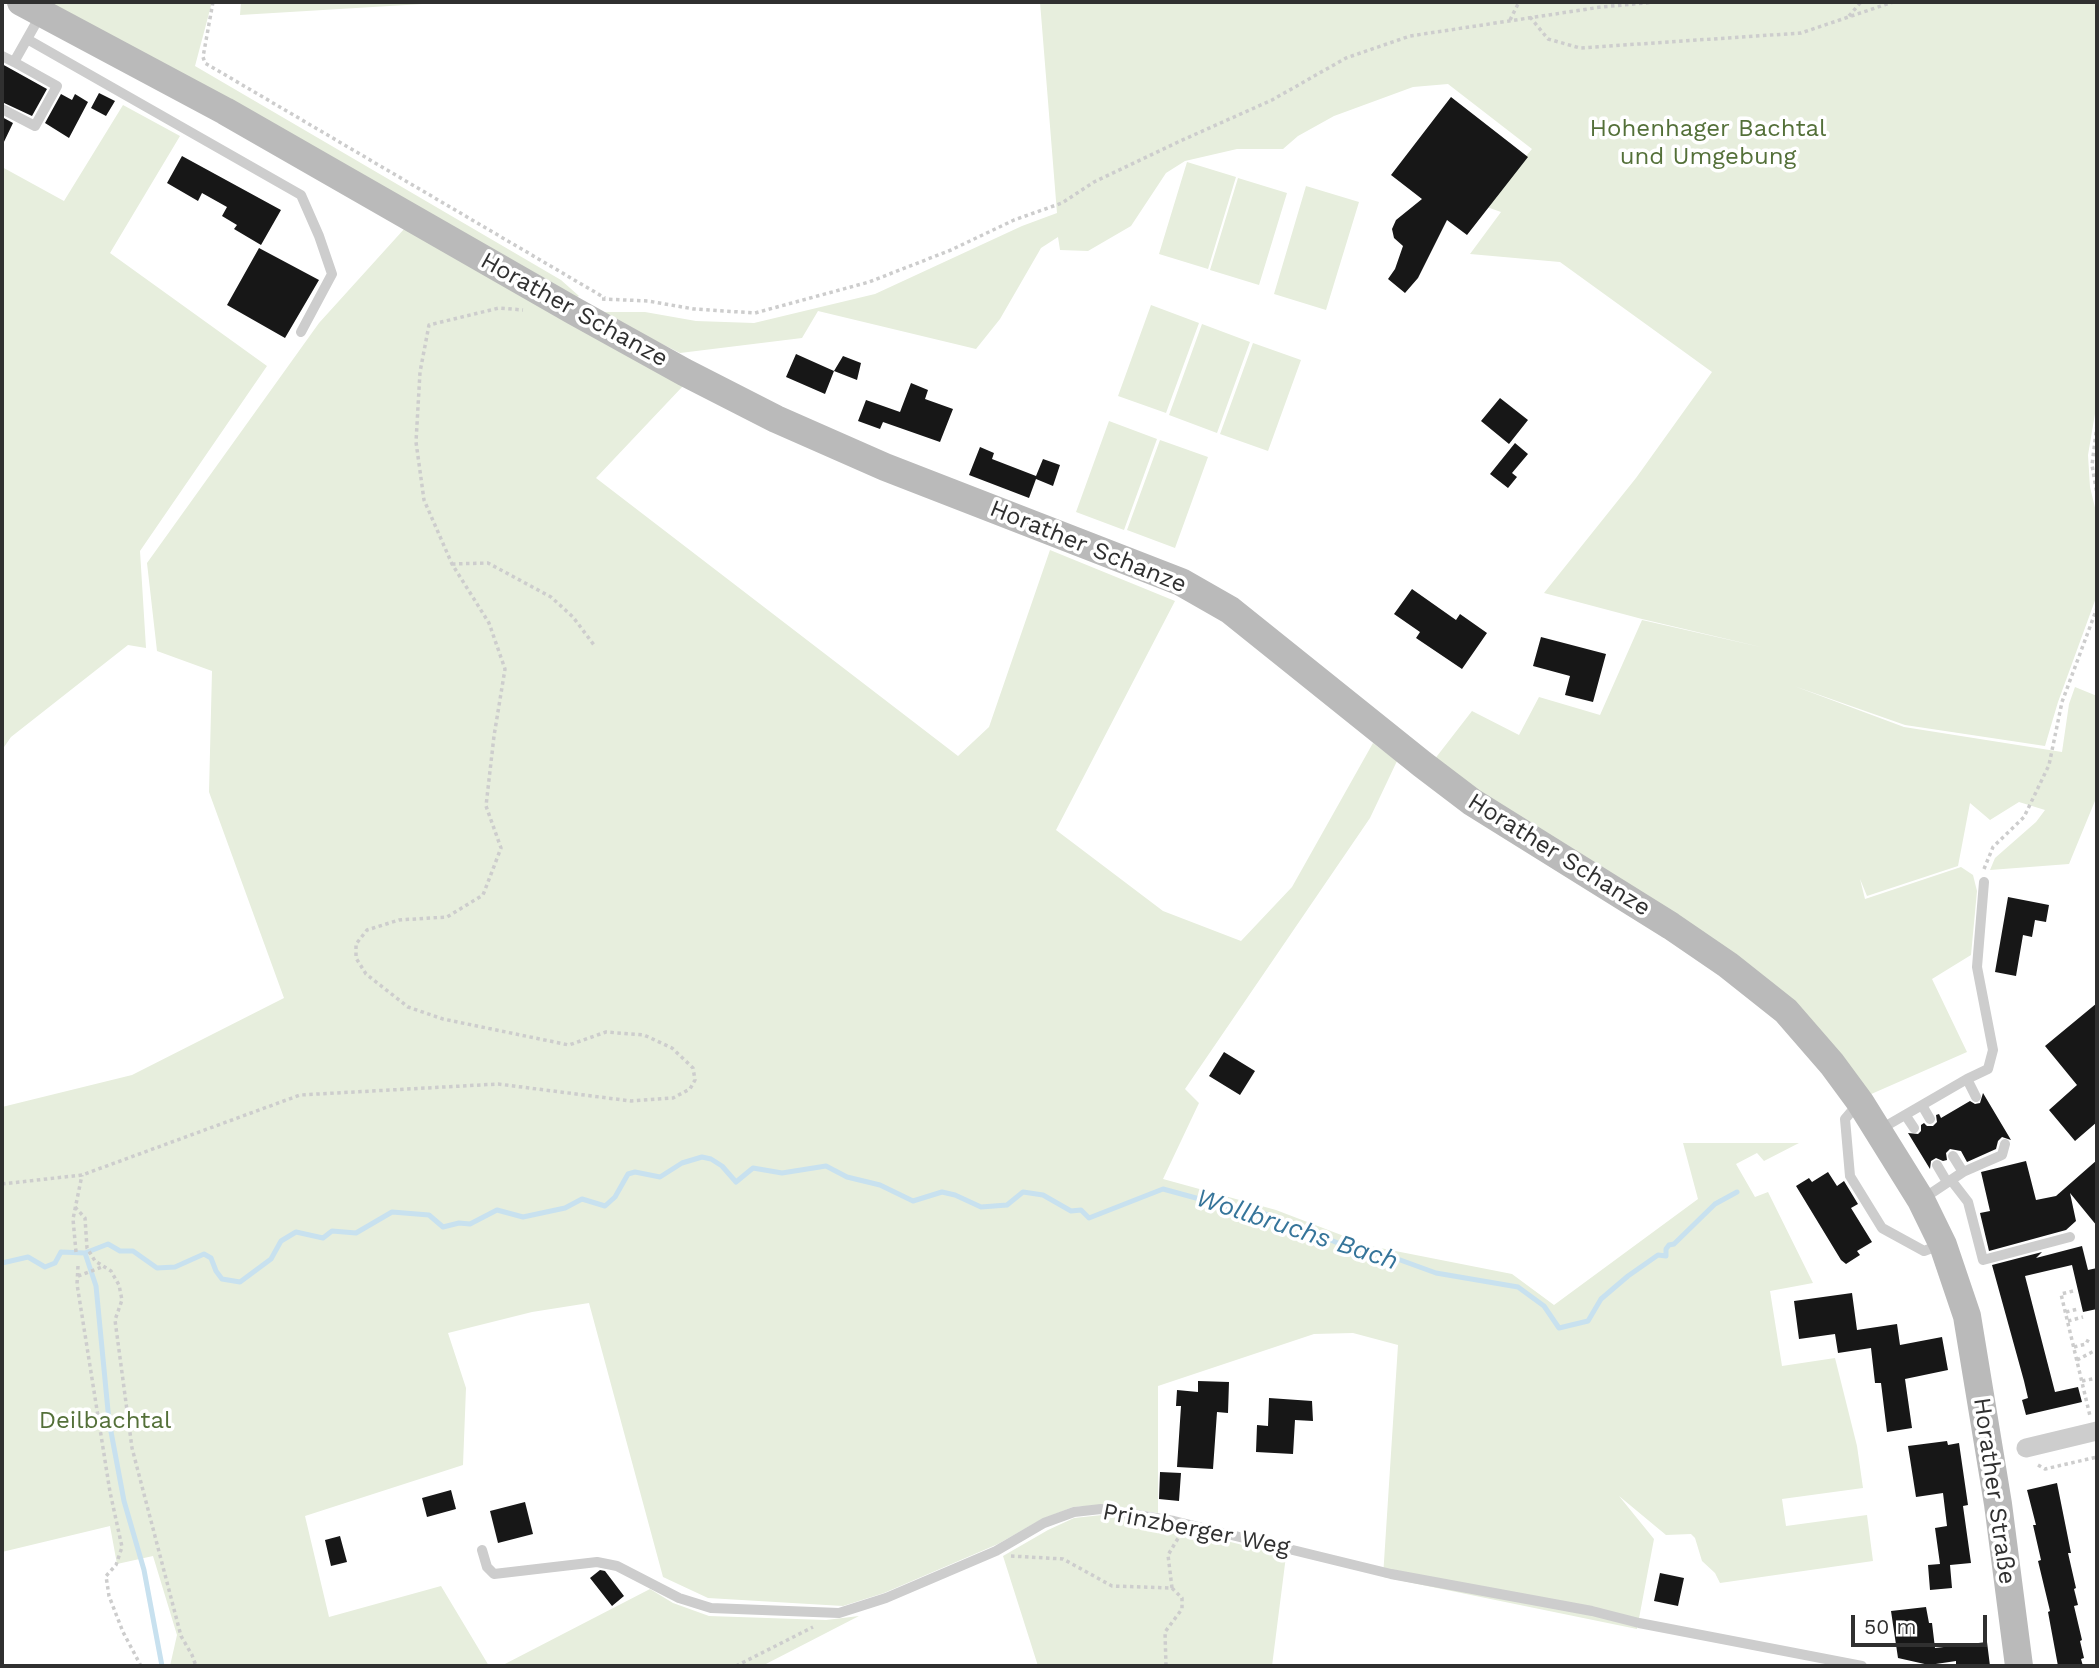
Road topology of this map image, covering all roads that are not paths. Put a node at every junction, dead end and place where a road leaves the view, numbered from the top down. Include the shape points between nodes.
1 (32, 7) edge
2 (27, 39) junction
3 (2, 56) edge
4 (14, 62) junction
5 (2, 109) edge
6 (301, 332) dead end
7 (1984, 882) road end
8 (1967, 1079) junction
9 (1976, 1097) dead end
10 (1860, 1102) junction
11 (1923, 1107) junction
12 (1906, 1116) junction
13 (1930, 1119) dead end
14 (1914, 1128) dead end
15 (1879, 1130) junction
16 (2005, 1144) dead end
17 (1953, 1156) dead end
18 (1937, 1165) dead end
19 (1964, 1172) junction
20 (1949, 1181) junction
21 (1921, 1200) junction
22 (2070, 1237) dead end
23 (1942, 1245) junction
24 (1967, 1316) joint
25 (2096, 1432) edge
26 (2026, 1448) road end
27 (482, 1550) dead end
28 (1861, 1666) edge
29 (2019, 1666) edge

1 - 2 lane
1 - 10 main road, Horather Schanze via 225,111 574,312 776,419 1181,582 1230,610 1472,802 1728,965 1786,1011
2 - 4 lane
2 - 6 lane via 301,195 332,274
3 - 4 lane
4 - 5 lane via 57,86 35,126
7 - 8 lane via 1977,967 1993,1050 1988,1069
8 - 9 lane
8 - 11 lane
10 - 15 main road, Horather Schanze
10 - 23 lane via 1845,1119 1850,1176 1882,1228 1924,1251
11 - 12 lane
11 - 13 lane
12 - 14 lane
12 - 15 lane
15 - 21 main road, Horather Schanze
16 - 19 lane via 2002,1155
17 - 19 lane
18 - 20 lane
19 - 20 lane
20 - 21 lane
20 - 22 lane via 1968,1202 1983,1260
21 - 23 main road, Horather Schanze
23 - 24 main road, Horather Schanze
24 - 29 main road, Horather Straße
25 - 26 street
27 - 28 lane, Prinzberger Weg via 486,1567 494,1574 597,1562 617,1566 680,1598 712,1608 839,1613 996,1551 1044,1523 1074,1512 1101,1509 1187,1524 1391,1574

